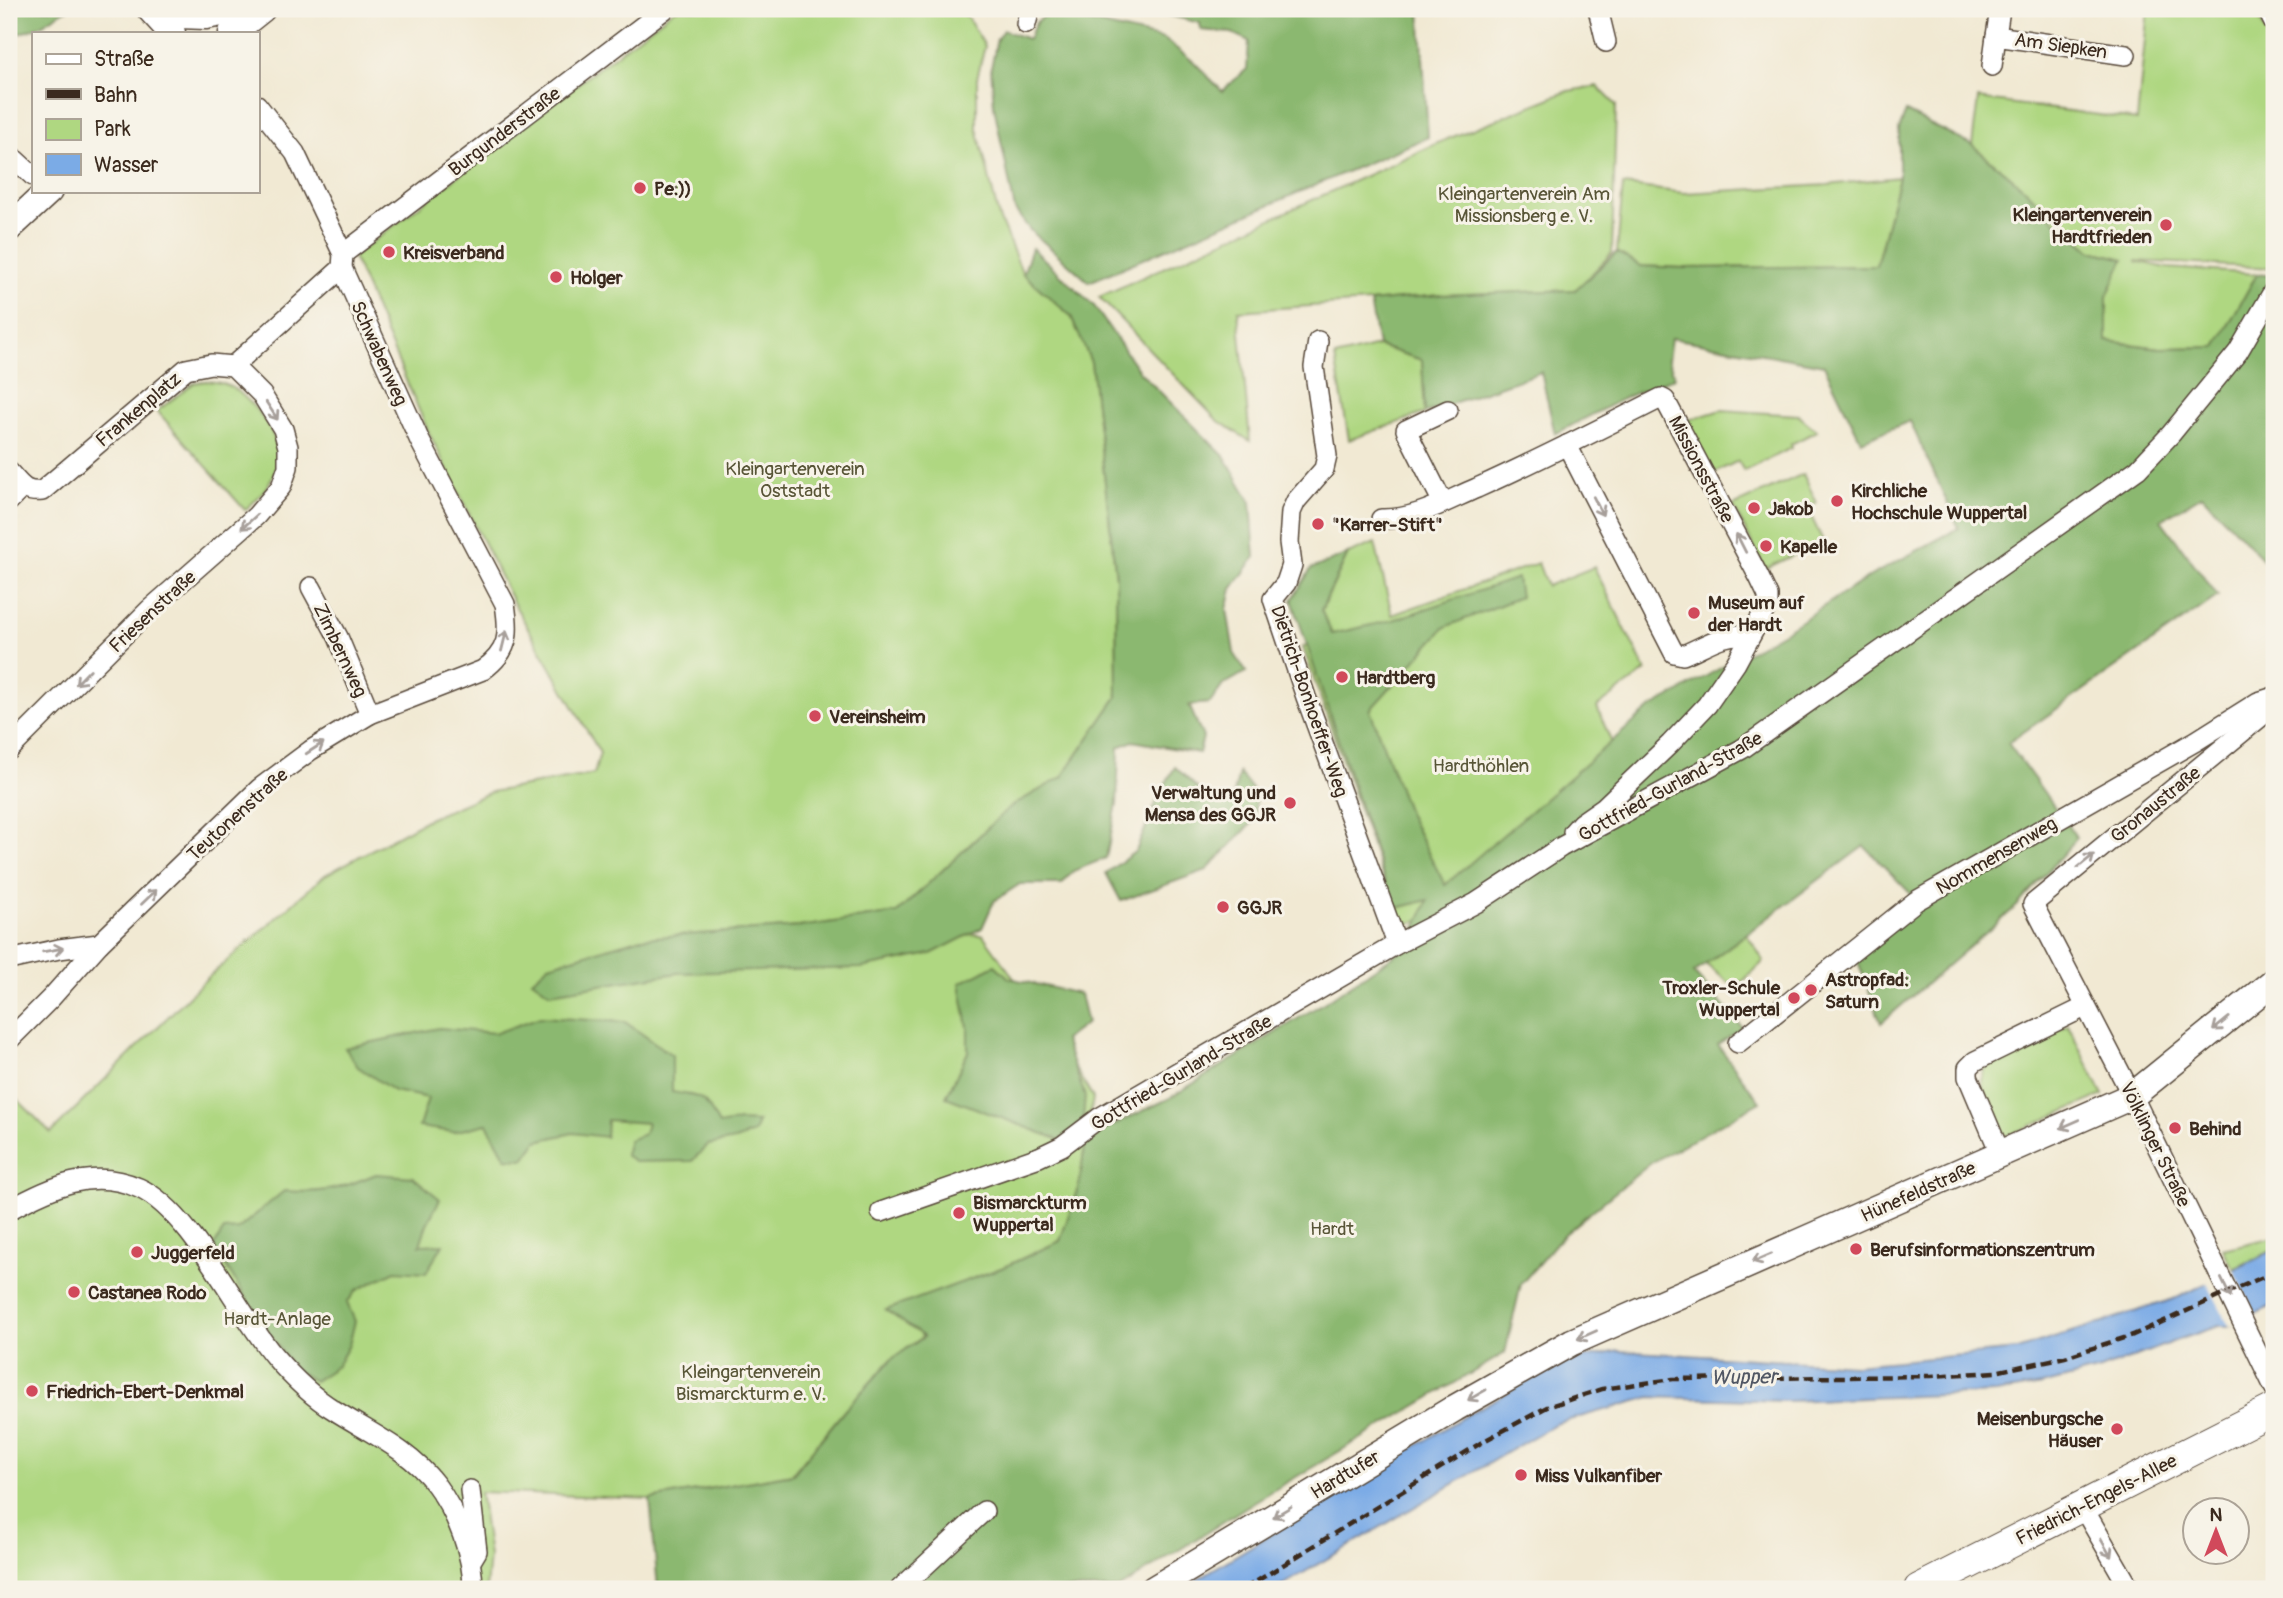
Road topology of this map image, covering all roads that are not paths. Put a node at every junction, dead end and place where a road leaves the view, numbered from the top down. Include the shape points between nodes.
1 (150, 9) edge
2 (243, 9) edge
3 (262, 9) edge
4 (665, 9) edge
5 (1598, 9) edge
6 (2000, 9) edge
7 (2267, 9) edge
8 (173, 19) edge
9 (2274, 23) edge
10 (198, 32) edge
11 (233, 32) edge
12 (1996, 36) junction
13 (1606, 42) dead end
14 (2126, 55) dead end
15 (1992, 66) dead end
16 (259, 107) edge
17 (9, 154) edge
18 (32, 175) edge
19 (48, 192) edge
20 (9, 228) edge
21 (343, 261) junction
22 (2274, 290) edge
23 (1318, 341) dead end
24 (233, 366) junction
25 (1448, 410) dead end
26 (1567, 445) junction
27 (9, 472) edge
28 (16, 494) edge
29 (1443, 503) junction
30 (1381, 519) dead end
31 (312, 587) dead end
32 (505, 604) joint
33 (1749, 636) junction
34 (2274, 700) edge
35 (370, 714) junction
36 (9, 750) edge
37 (1561, 847) junction
38 (2033, 904) joint
39 (99, 944) junction
40 (1397, 944) junction
41 (9, 960) edge
42 (2274, 981) edge
43 (2085, 1007) junction
44 (9, 1040) edge
45 (1738, 1043) dead end
46 (2132, 1096) junction
47 (2001, 1155) junction
48 (9, 1210) edge
49 (881, 1212) dead end
50 (1536, 1361) joint
51 (2274, 1387) edge
52 (2274, 1409) edge
53 (470, 1490) dead end
54 (2082, 1506) junction
55 (984, 1511) dead end
56 (470, 1562) junction
57 (473, 1589) edge
58 (900, 1589) edge
59 (1154, 1589) edge
60 (1920, 1589) edge
61 (2130, 1589) edge

1 - 8 street
2 - 8 street
3 - 11 street
4 - 21 street, Burgunderstraße
5 - 13 street
6 - 12 street, Am Siepken
7 - 9 street
8 - 10 street
12 - 14 street, Am Siepken
12 - 15 street, Am Siepken
16 - 21 street, Schwabenweg via 295,153
17 - 18 street
19 - 20 street
21 - 24 street, Burgunderstraße
21 - 32 street, Schwabenweg via 420,441
22 - 37 street, Gottfried-Gurland-Straße via 2238,352 2138,468 1742,749
23 - 40 street, Dietrich-Bonhoeffer-Weg via 1314,367 1327,456 1324,469 1291,512 1292,565 1286,583 1273,599
24 - 28 street, Frankenplatz via 186,369 43,491
24 -> 36 street, Friesenstraße via 262,395 283,429 288,467 281,487
25 - 29 street via 1406,430
26 - 29 street, Missionsstraße
26 -> 33 street via 1674,653 1683,655 1735,633
33 -> 26 street, Missionsstraße via 1768,596 1665,400
27 - 28 street
29 - 30 street, Missionsstraße via 1397,519
31 - 35 street, Zimbernweg
35 -> 32 street, Teutonenstraße via 483,670 498,659 506,642
33 - 37 street, Missionsstraße via 1707,705 1604,807 1581,822
38 -> 34 street, Gronaustraße via 2263,716
34 - 45 street, Nommensenweg via 2258,702 1916,901
39 -> 35 street, Teutonenstraße via 260,788
37 - 40 street, Gottfried-Gurland-Straße via 1476,903
38 - 43 street, Völklinger Straße
41 -> 39 street
39 - 44 street, Teutonenstraße
40 - 49 street, Gottfried-Gurland-Straße via 1099,1118 1062,1146
42 -> 46 street, Hünefeldstraße
43 - 46 street, Völklinger Straße
43 - 47 street via 1968,1068
46 -> 47 street, Hünefeldstraße
46 -> 51 street, Völklinger Straße
47 -> 50 street, Hünefeldstraße
48 - 56 street via 71,1181 107,1178 146,1191 176,1216 293,1378 425,1472 454,1517
50 -> 59 street, Hardtufer
52 - 54 main road, Friedrich-Engels-Allee
53 - 56 street via 477,1551
54 - 60 main road, Friedrich-Engels-Allee
54 -> 61 street
55 - 58 street
56 - 57 street

